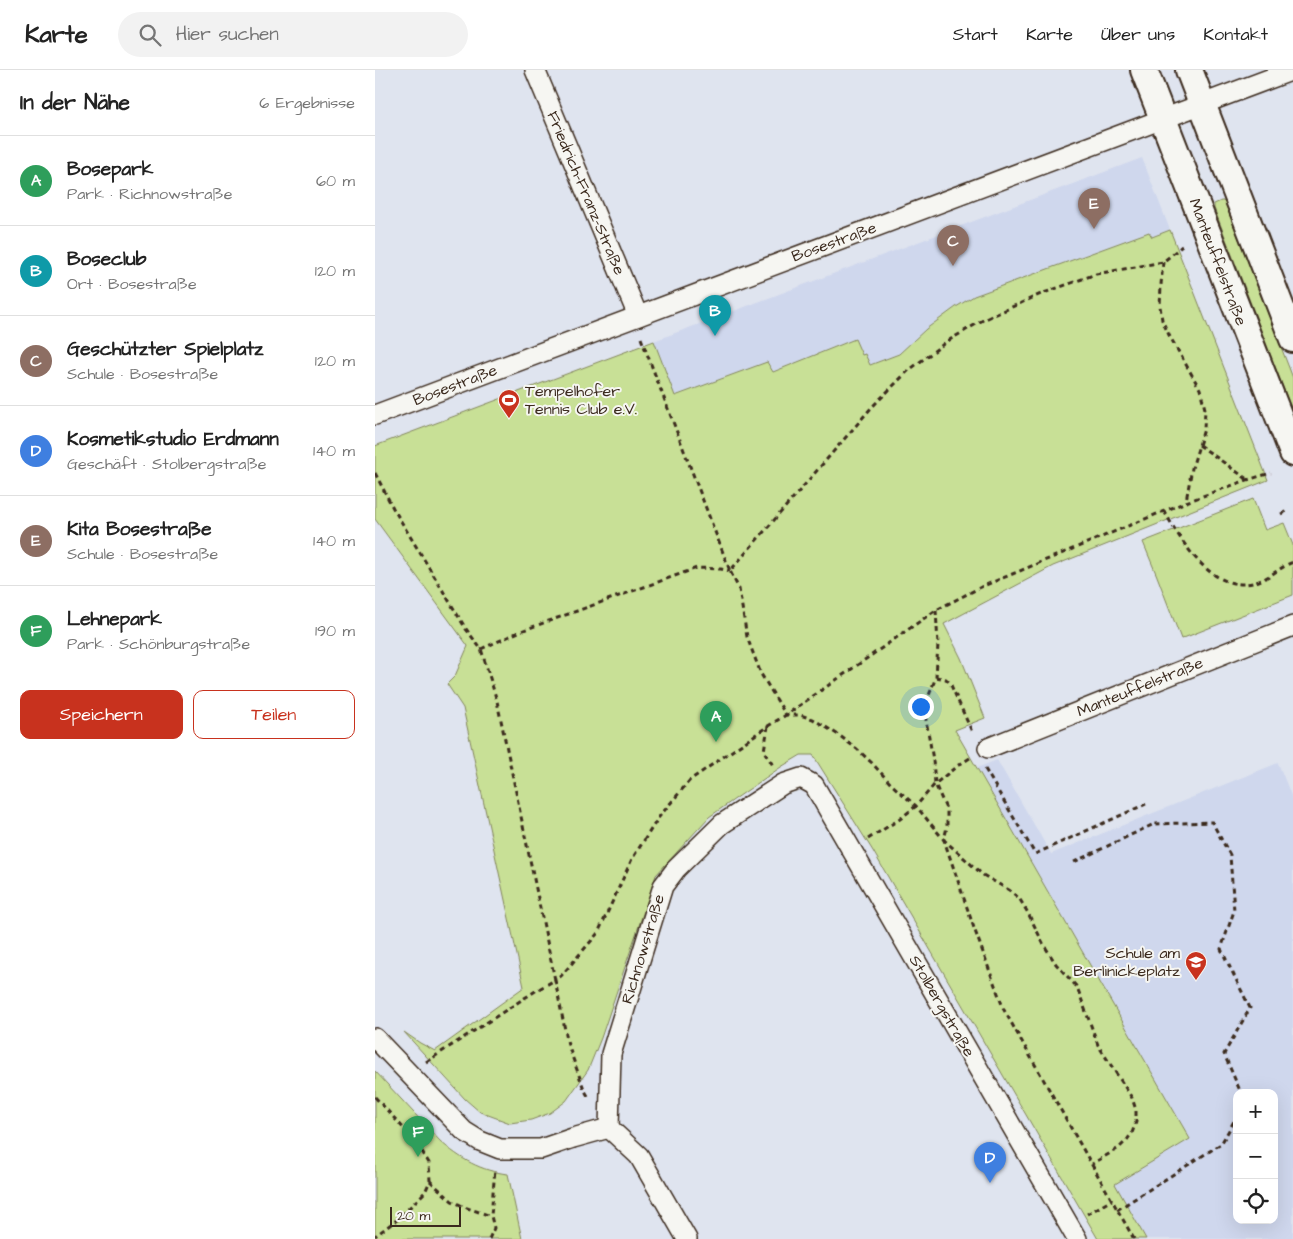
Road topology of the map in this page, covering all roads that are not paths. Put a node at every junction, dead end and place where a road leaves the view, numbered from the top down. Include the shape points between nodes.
1 (535, 70) edge
2 (1144, 70) edge
3 (1189, 70) edge
4 (1293, 70) edge
5 (1202, 104) junction
6 (1163, 119) junction
7 (1231, 178) junction
8 (1192, 194) junction
9 (638, 316) junction
10 (1293, 339) edge
11 (375, 415) edge
12 (1293, 454) edge
13 (1293, 626) edge
14 (980, 752) road end
15 (801, 778) joint
16 (375, 1038) edge
17 (609, 1128) junction
18 (1073, 1232) edge
19 (687, 1239) edge

1 - 9 street, Friedrich-Franz-Straße
2 - 6 main road, Manteuffelstraße
3 - 5 main road
4 - 5 street, Bosestraße
5 - 6 street, Bosestraße
5 - 7 main road
6 - 8 main road, Manteuffelstraße
6 - 9 street, Bosestraße
7 - 8 main road
7 - 10 main road
8 - 12 main road, Manteuffelstraße
9 - 11 street, Bosestraße
13 - 14 street, Manteuffelstraße
15 - 17 street, Richnowstraße via 783,784 722,824 663,886 611,1054
15 - 18 street, Stolbergstraße via 814,785
16 - 17 street via 464,1131 500,1149 541,1149
17 - 19 street via 639,1156

